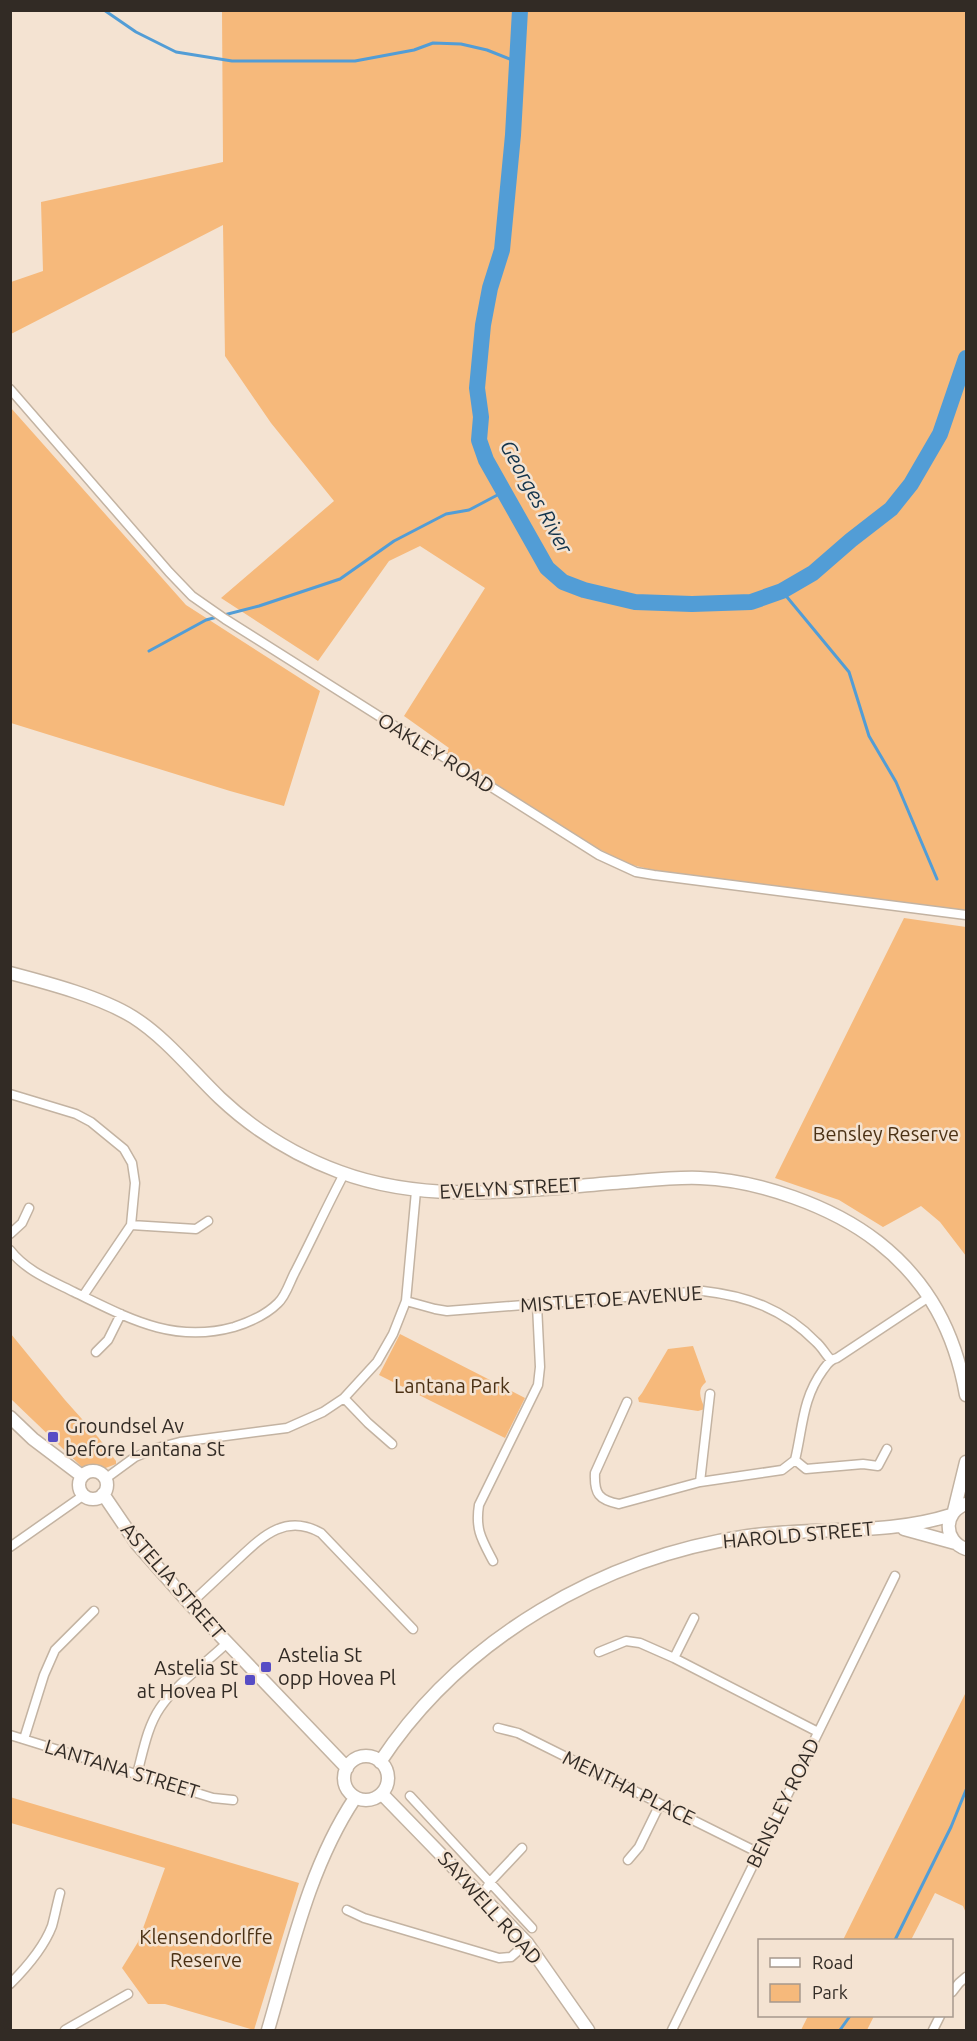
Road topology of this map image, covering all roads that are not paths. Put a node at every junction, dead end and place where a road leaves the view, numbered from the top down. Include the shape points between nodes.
1 (10, 389) edge
2 (966, 915) edge
3 (10, 973) edge
4 (10, 1094) edge
5 (344, 1174) junction
6 (416, 1191) junction
7 (29, 1208) dead end
8 (208, 1221) dead end
9 (131, 1225) junction
10 (10, 1234) edge
11 (10, 1250) edge
12 (83, 1296) junction
13 (929, 1297) junction
14 (406, 1301) junction
15 (537, 1305) junction
16 (121, 1314) junction
17 (96, 1352) dead end
18 (831, 1360) junction
19 (710, 1394) dead end
20 (966, 1395) edge
21 (345, 1398) junction
22 (627, 1402) dead end
23 (10, 1417) edge
24 (392, 1444) dead end
25 (887, 1449) dead end
26 (795, 1460) junction
27 (966, 1462) edge
28 (82, 1476) junction
29 (105, 1479) junction
30 (700, 1482) junction
31 (103, 1494) junction
32 (84, 1495) junction
33 (966, 1504) edge
34 (953, 1513) junction
35 (895, 1527) junction
36 (955, 1542) junction
37 (10, 1546) edge
38 (966, 1549) edge
39 (493, 1561) dead end
40 (895, 1576) dead end
41 (190, 1605) junction
42 (94, 1611) dead end
43 (694, 1618) dead end
44 (413, 1629) dead end
45 (227, 1643) junction
46 (599, 1652) dead end
47 (674, 1658) junction
48 (498, 1728) dead end
49 (818, 1732) junction
50 (10, 1735) edge
51 (24, 1739) junction
52 (380, 1762) junction
53 (347, 1768) junction
54 (137, 1774) junction
55 (382, 1794) junction
56 (410, 1796) dead end
57 (355, 1798) junction
58 (233, 1800) dead end
59 (660, 1804) junction
60 (522, 1848) dead end
61 (759, 1853) junction
62 (628, 1860) dead end
63 (490, 1882) junction
64 (60, 1893) dead end
65 (482, 1896) junction
66 (347, 1910) dead end
67 (532, 1928) dead end
68 (527, 1943) junction
69 (966, 1977) edge
70 (10, 1984) edge
71 (953, 1990) edge
72 (128, 1994) dead end
73 (940, 2017) edge
74 (65, 2031) edge
75 (267, 2031) edge
76 (588, 2031) edge
77 (672, 2031) edge
78 (933, 2031) edge

1 - 2 street, OAKLEY ROAD via 192,596 598,855 654,875
3 - 5 street, EVELYN STREET via 106,1004 135,1018 257,1129 295,1153
4 - 9 street via 76,1114 124,1149 132,1163 135,1183
5 - 6 street, EVELYN STREET
5 - 16 street via 280,1302 259,1317 204,1333 157,1328
6 - 13 street, EVELYN STREET via 475,1193 697,1177 752,1185 827,1210 856,1227 897,1258
6 - 14 street
7 - 10 street via 22,1223
8 - 9 street via 196,1229
9 - 12 street
11 - 12 street via 38,1274
12 - 16 street
13 - 18 street
13 - 20 street, EVELYN STREET via 952,1339
14 - 15 street, MISTLETOE AVENUE via 447,1311
14 - 21 street via 378,1362
15 - 18 street, MISTLETOE AVENUE via 703,1291 728,1294 786,1316
15 - 39 street via 538,1385 479,1505 480,1537
16 - 17 street via 108,1340
18 - 26 street via 814,1383 801,1418
19 - 30 street
21 - 24 street
21 - 29 street via 287,1428 157,1448 135,1457
22 - 30 street via 595,1473 598,1494 607,1502 619,1504
23 - 28 street
25 - 26 street via 878,1466 806,1468
26 - 30 street via 782,1470
27 - 34 street
28 - 29 street via 94,1471
28 - 32 street via 79,1486
29 - 31 street
31 - 32 street via 94,1498
31 - 41 street, ASTELIA STREET via 137,1544
32 - 37 street
33 - 34 street, HAROLD STREET
34 - 35 street, HAROLD STREET
34 - 36 street via 948,1527
35 - 36 street, HAROLD STREET
35 - 52 street, HAROLD STREET via 791,1532 715,1542 634,1565 588,1585 522,1622 470,1661 423,1706
36 - 38 street, HAROLD STREET
40 - 49 street, BENSLEY ROAD
41 - 44 street via 265,1534 282,1527 300,1526 321,1533
41 - 45 street, ASTELIA STREET
42 - 51 street via 55,1650
43 - 47 street
45 - 53 street, ASTELIA STREET
45 - 54 street via 159,1709
46 - 47 street via 626,1641
47 - 49 street
48 - 59 street, MENTHA PLACE via 518,1733
49 - 61 street, BENSLEY ROAD
50 - 51 street, LANTANA STREET
51 - 54 street, LANTANA STREET
52 - 53 street via 369,1756 360,1757
52 - 55 street via 388,1776
53 - 57 street via 345,1784
54 - 58 street, LANTANA STREET via 213,1798
55 - 57 street via 368,1800
55 - 65 street, SAYWELL ROAD
56 - 63 street
57 - 75 street via 335,1830 311,1887
59 - 61 street, MENTHA PLACE
59 - 62 street via 639,1847
60 - 63 street
61 - 77 street, BENSLEY ROAD
63 - 65 street
63 - 67 street
64 - 70 street via 51,1927 36,1953
65 - 68 street, SAYWELL ROAD
66 - 68 street via 499,1958 511,1957
68 - 76 street, SAYWELL ROAD
69 - 71 street
72 - 74 street
73 - 78 street

